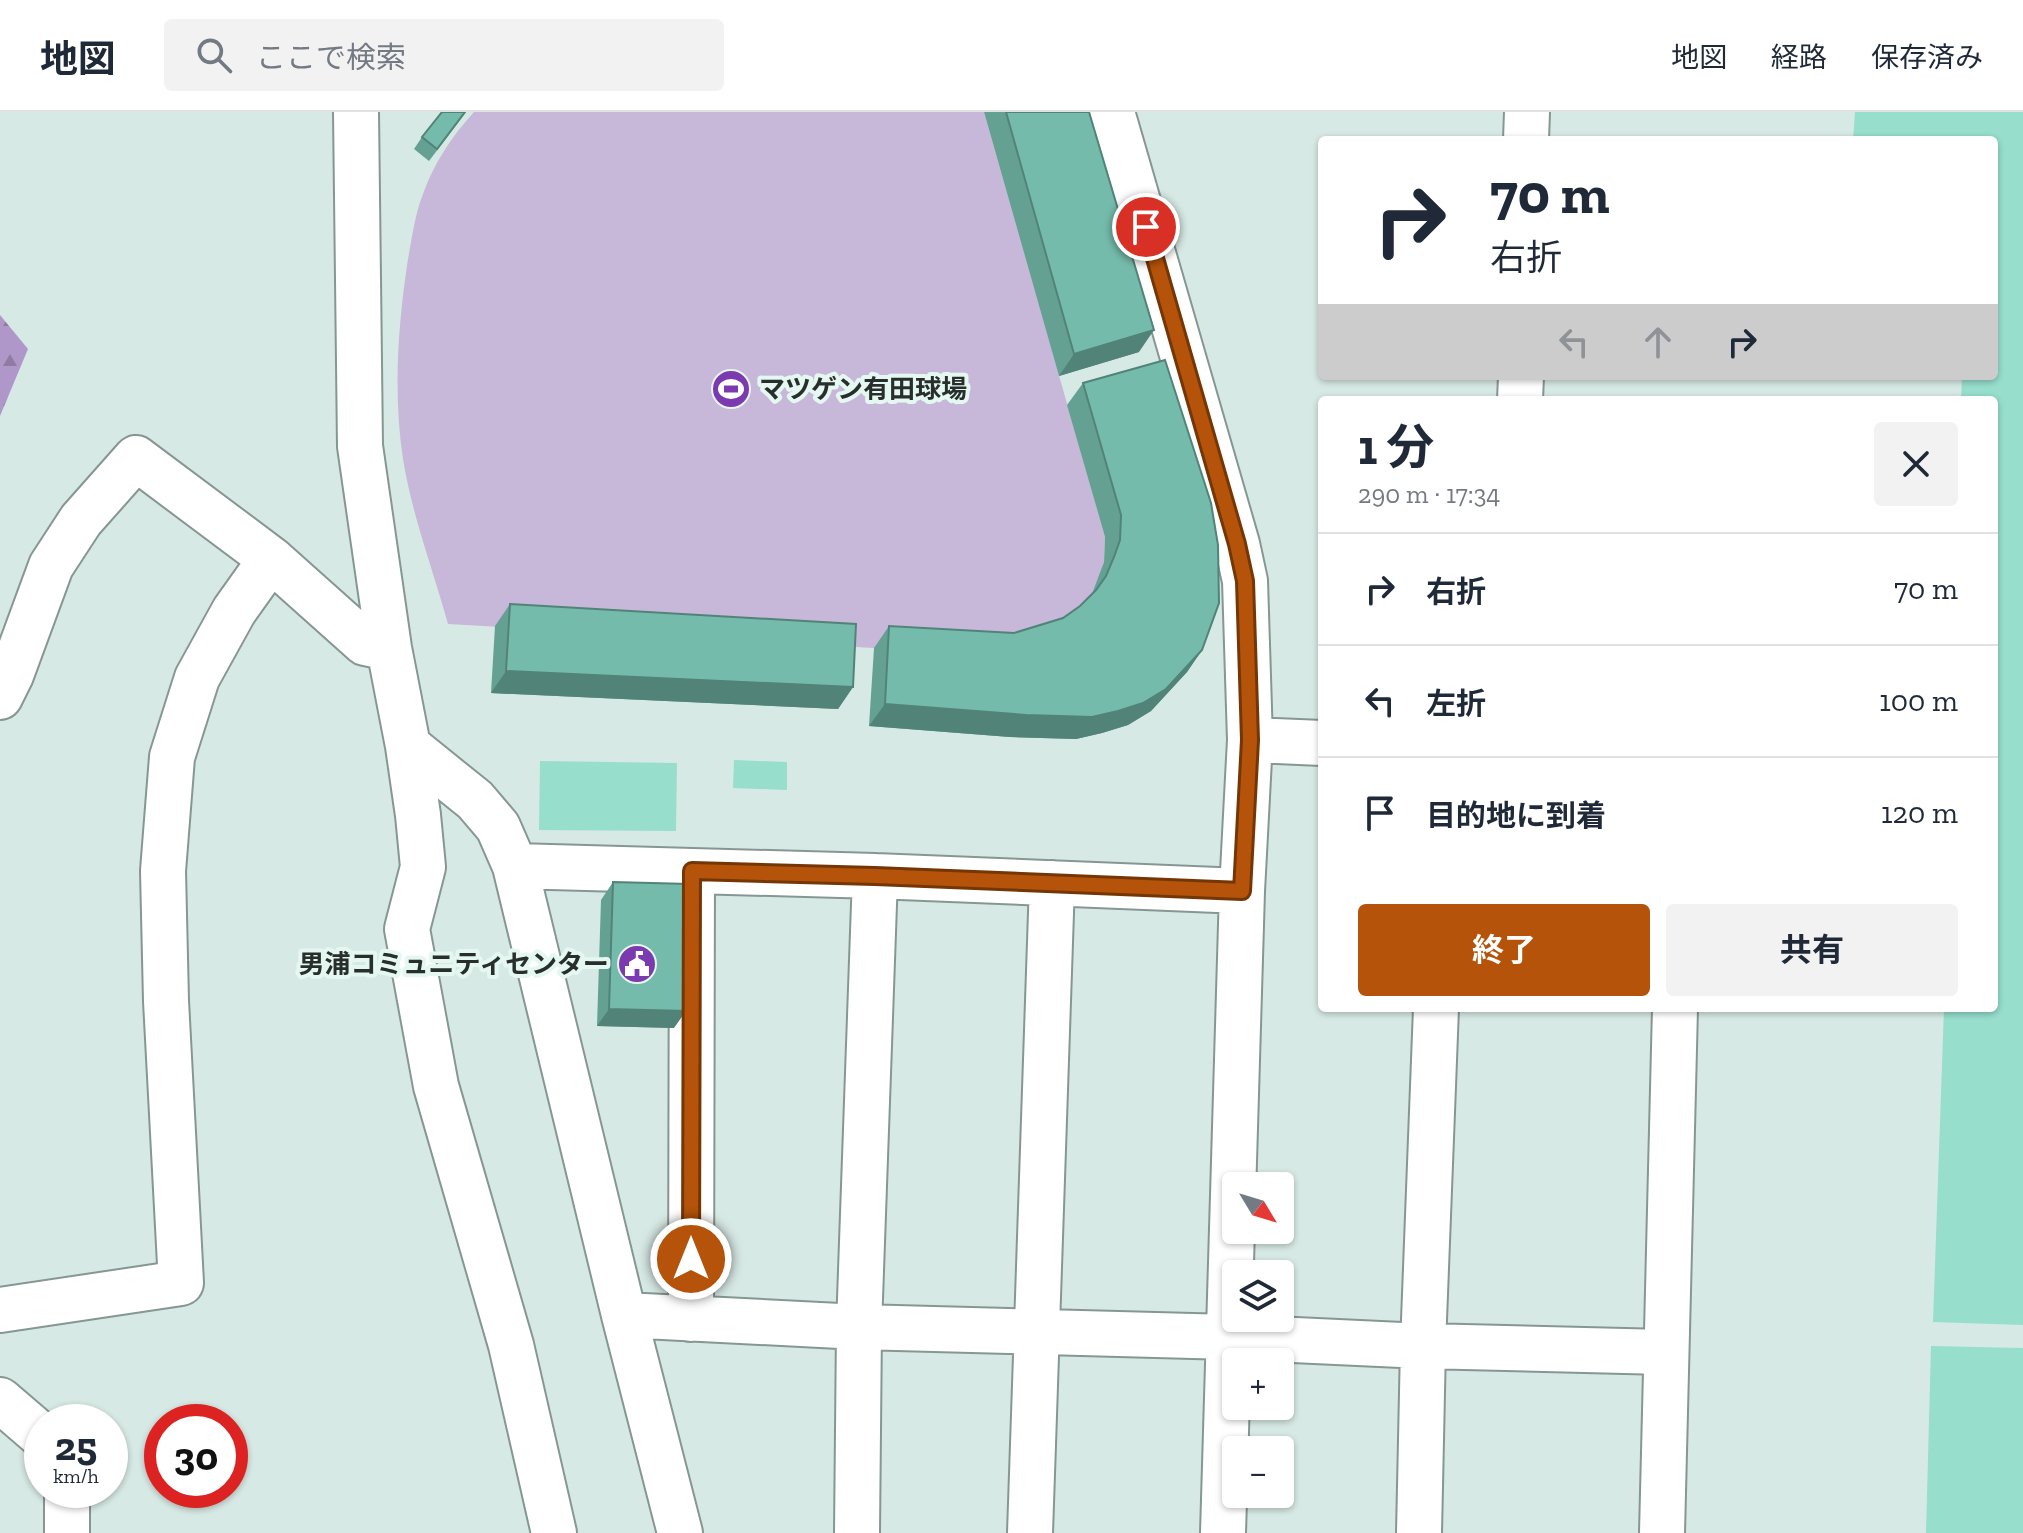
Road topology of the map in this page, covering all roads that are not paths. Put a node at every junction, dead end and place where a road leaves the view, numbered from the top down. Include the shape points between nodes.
1 (356, 112) edge
2 (1112, 112) edge
3 (1527, 112) edge
4 (1526, 136) edge
5 (271, 559) junction
6 (389, 648) junction
7 (0, 697) edge
8 (1250, 740) junction
9 (1318, 743) edge
10 (408, 746) junction
11 (515, 866) junction
12 (692, 871) junction
13 (875, 876) junction
14 (1052, 883) junction
15 (1242, 891) junction
16 (1436, 1012) edge
17 (1675, 1012) edge
18 (0, 1310) edge
19 (624, 1315) junction
20 (691, 1319) junction
21 (859, 1327) junction
22 (1036, 1332) junction
23 (1230, 1337) junction
24 (1423, 1346) junction
25 (1665, 1352) junction
26 (0, 1400) edge
27 (24, 1421) edge
28 (67, 1508) edge
29 (67, 1533) edge
30 (554, 1533) edge
31 (680, 1533) edge
32 (857, 1533) edge
33 (1030, 1533) edge
34 (1223, 1533) edge
35 (1419, 1533) edge
36 (1662, 1533) edge

1 - 6 street via 360,446
2 - 8 street via 1237,544 1245,581
3 - 4 street
5 - 6 street via 365,643
5 - 7 street via 136,458 81,520 51,566
5 - 18 street via 197,678 172,757 163,871 181,1283
6 - 10 street
8 - 9 street
8 - 15 street
10 - 11 street via 475,800 498,827
10 - 30 street via 423,867 407,929 433,1070 511,1345
11 - 12 street
11 - 19 street
12 - 13 street
12 - 20 street
13 - 14 street
13 - 21 street
14 - 15 street
14 - 22 street
15 - 23 street
16 - 24 street
17 - 25 street
19 - 20 street
19 - 31 street
20 - 21 street
21 - 22 street
21 - 32 street
22 - 23 street
22 - 33 street
23 - 24 street
23 - 34 street
24 - 25 street
24 - 35 street
25 - 36 street
26 - 27 street
28 - 29 street

